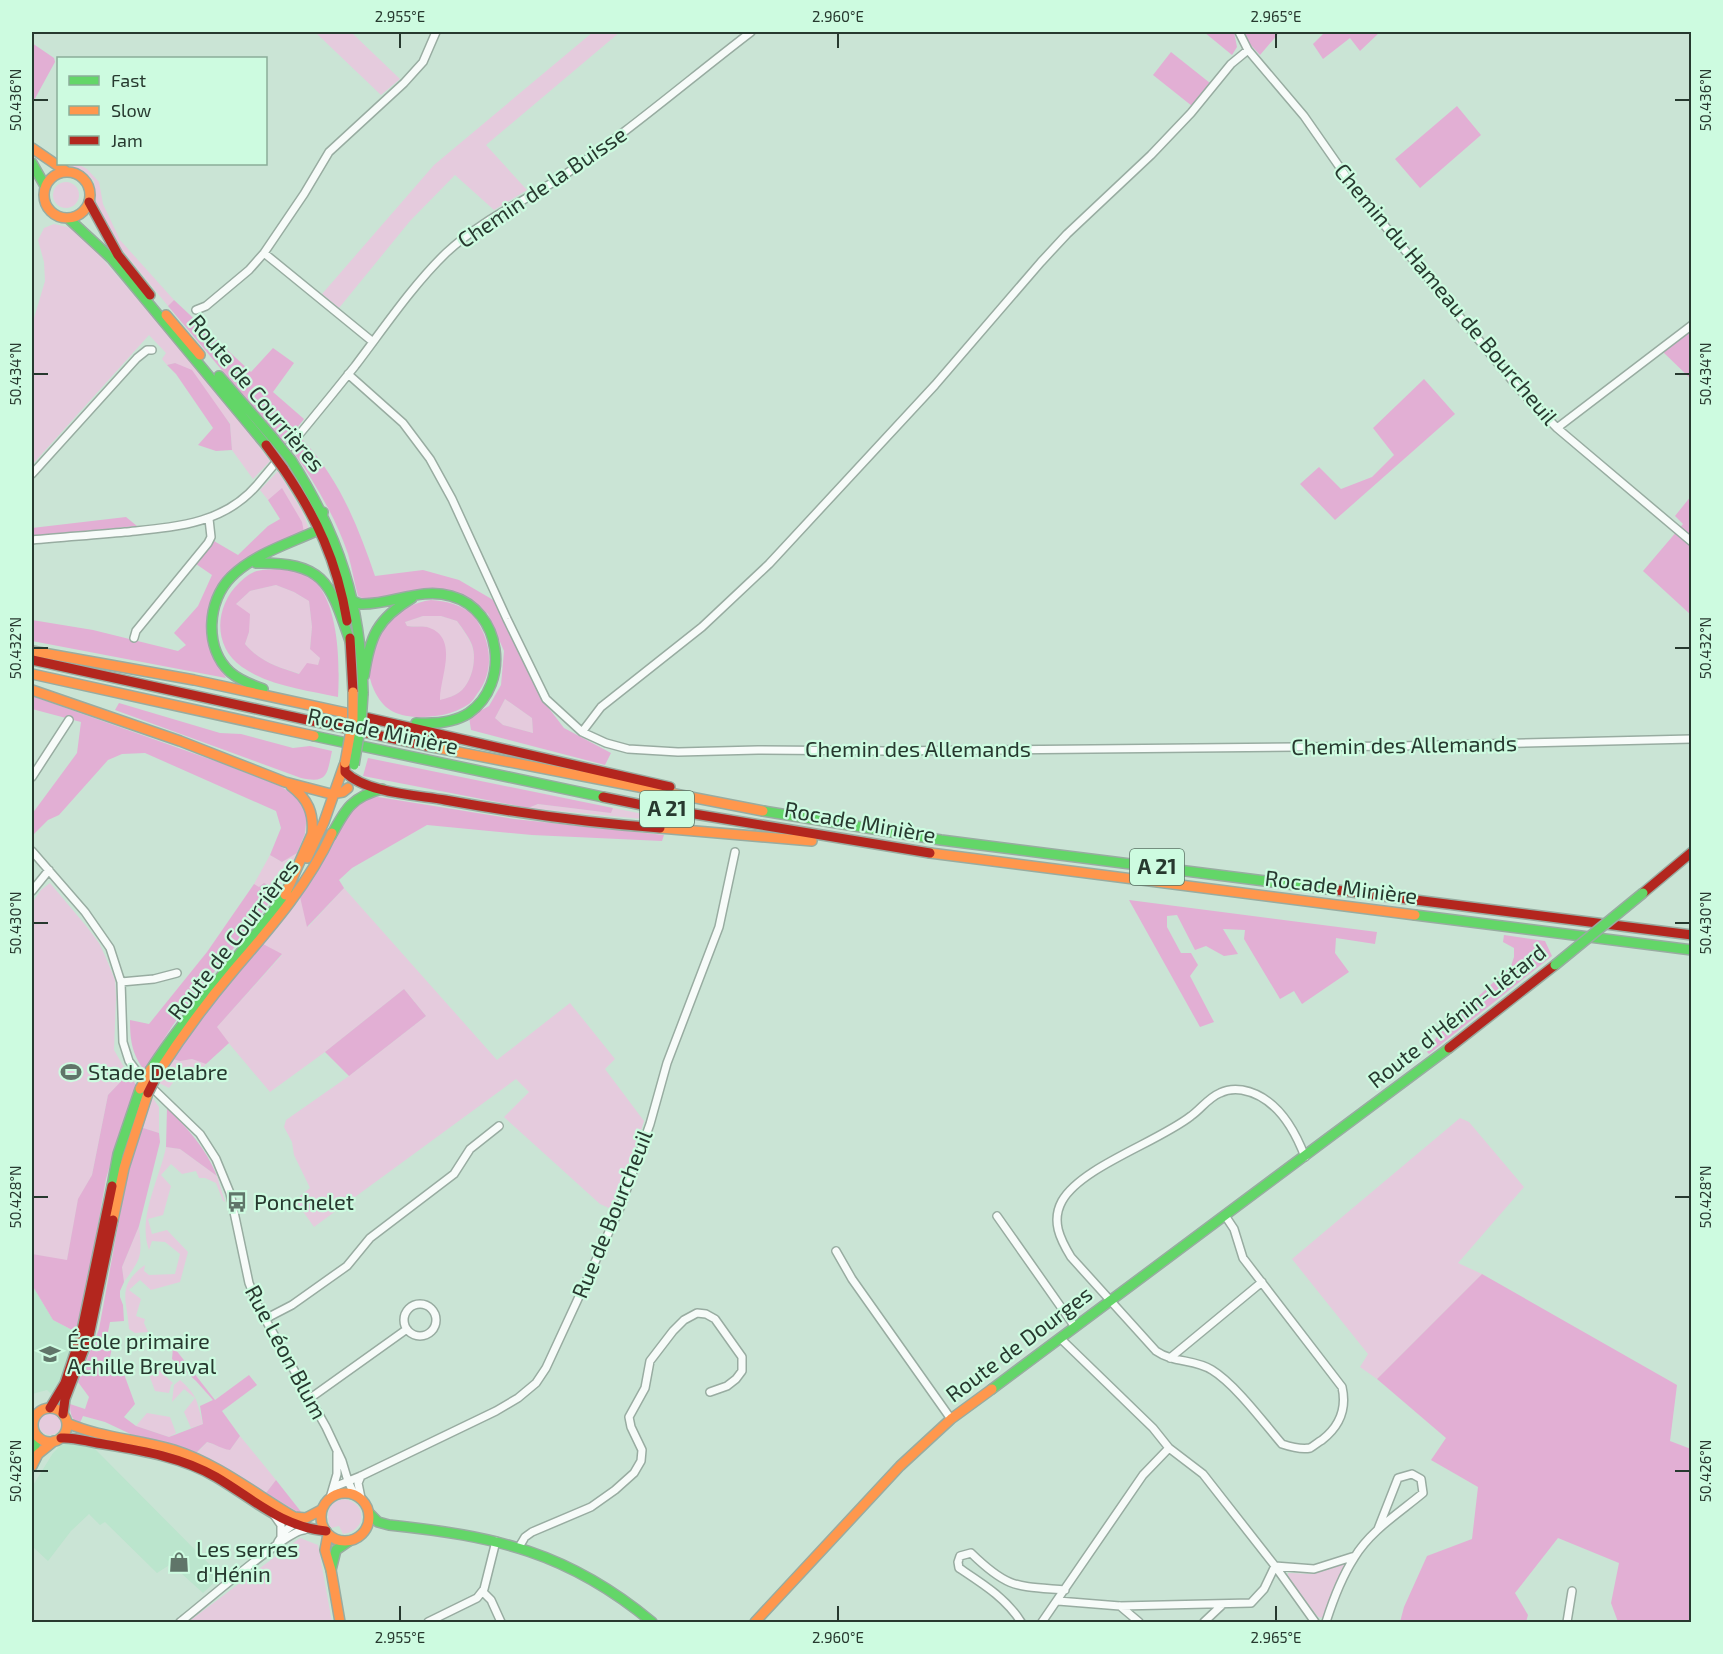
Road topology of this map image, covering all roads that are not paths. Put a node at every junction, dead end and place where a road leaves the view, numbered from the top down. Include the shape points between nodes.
1 (436, 32) edge
2 (751, 32) edge
3 (1239, 32) edge
4 (1248, 50) junction
5 (32, 148) edge
6 (32, 163) edge
7 (67, 172) junction
8 (45, 186) junction
9 (89, 202) junction
10 (69, 219) junction
11 (264, 253) junction
12 (196, 310) dead end
13 (1692, 325) edge
14 (373, 342) junction
15 (152, 350) dead end
16 (348, 374) junction
17 (1557, 428) junction
18 (270, 442) junction
19 (32, 474) edge
20 (323, 512) junction
21 (209, 519) junction
22 (320, 526) junction
23 (32, 540) edge
24 (1692, 542) edge
25 (252, 563) junction
26 (341, 581) junction
27 (418, 594) junction
28 (354, 602) junction
29 (134, 638) dead end
30 (351, 644) junction
31 (32, 651) edge
32 (32, 660) edge
33 (32, 674) edge
34 (364, 676) junction
35 (32, 690) edge
36 (358, 692) junction
37 (286, 700) junction
38 (69, 720) dead end
39 (383, 721) junction
40 (582, 732) junction
41 (1692, 739) edge
42 (350, 764) junction
43 (32, 777) edge
44 (285, 782) junction
45 (349, 783) junction
46 (383, 789) junction
47 (334, 794) junction
48 (774, 813) junction
49 (331, 836) junction
50 (32, 851) edge
51 (735, 852) dead end
52 (1692, 852) edge
53 (942, 855) junction
54 (49, 870) junction
55 (32, 891) edge
56 (285, 894) junction
57 (1692, 935) edge
58 (1692, 950) edge
59 (177, 974) dead end
60 (121, 982) junction
61 (154, 1071) junction
62 (144, 1091) junction
63 (500, 1126) dead end
64 (1305, 1157) junction
65 (1242, 1206) joint
66 (997, 1216) dead end
67 (1226, 1217) junction
68 (836, 1251) dead end
69 (1262, 1282) junction
70 (1112, 1300) junction
71 (265, 1319) junction
72 (1074, 1327) junction
73 (407, 1329) junction
74 (1060, 1338) junction
75 (1170, 1358) junction
76 (710, 1392) dead end
77 (309, 1399) junction
78 (41, 1410) edge
79 (65, 1418) junction
80 (951, 1419) junction
81 (35, 1432) edge
82 (57, 1439) junction
83 (1169, 1448) junction
84 (338, 1451) junction
85 (32, 1453) edge
86 (32, 1466) edge
87 (361, 1476) junction
88 (348, 1481) junction
89 (334, 1487) junction
90 (358, 1496) junction
91 (330, 1498) junction
92 (321, 1510) junction
93 (270, 1511) junction
94 (370, 1514) junction
95 (302, 1518) junction
96 (293, 1524) junction
97 (389, 1525) junction
98 (1378, 1529) junction
99 (307, 1530) junction
100 (365, 1532) junction
101 (327, 1533) junction
102 (281, 1536) junction
103 (496, 1540) junction
104 (349, 1541) junction
105 (277, 1545) junction
106 (519, 1547) junction
107 (1355, 1556) junction
108 (1275, 1566) junction
109 (331, 1570) junction
110 (1065, 1590) junction
111 (1572, 1591) dead end
112 (483, 1592) junction
113 (1058, 1601) junction
114 (1222, 1605) junction
115 (1120, 1606) junction
116 (652, 1622) edge
117 (1315, 1622) edge
118 (180, 1623) edge
119 (340, 1623) edge
120 (428, 1623) edge
121 (501, 1623) edge
122 (755, 1623) edge
123 (1022, 1623) edge
124 (1042, 1623) edge
125 (1139, 1623) edge
126 (1204, 1623) edge
127 (1326, 1623) edge
128 (1567, 1623) edge

1 - 11 street via 423,62 329,152
2 - 14 street, Chemin de la Buisse via 577,165 465,236 421,280
3 - 4 street, Chemin du Hameau de Bourcheuil
4 - 17 street, Chemin du Hameau de Bourcheuil via 1304,116 1384,226 1520,390
4 - 40 street via 1151,155 1041,261 927,393 769,564 702,627 601,707
5 - 7 main road
6 - 8 main road
7 - 8 main road via 52,177
7 - 9 main road via 85,181
8 - 10 main road via 44,198 50,211
9 - 10 main road via 82,213
9 - 18 main road, Route de Courrières via 118,255
10 - 18 main road, Route de Courrières via 111,258
11 - 12 street via 206,306
11 - 14 street
13 - 17 street
14 - 16 street, Chemin de la Buisse
15 - 19 street via 137,358
16 - 21 street, Chemin de la Buisse via 250,493
16 - 40 street, Chemin des Allemands via 403,423 430,459 546,699
17 - 24 street, Chemin du Hameau de Bourcheuil
18 - 20 main road, Route de Courrières, bridge via 291,460
18 - 22 main road, Route de Courrières, bridge
20 - 22 main road
20 - 28 main road, Route de Courrières
21 - 23 street, Chemin de la Buisse via 173,527
21 - 29 street via 208,543
22 - 25 main road
22 - 26 main road, Route de Courrières
25 - 30 main road via 297,564 322,579 335,597
25 - 37 main road via 231,578 218,597 212,619 214,644 228,670
26 - 28 main road
26 - 30 main road, Route de Courrières
27 - 28 main road via 374,603
27 - 34 main road via 392,611 373,632
27 - 39 main road via 453,597 479,614 492,633 497,672 479,705 454,720
28 - 34 main road, Route de Courrières
30 - 36 main road, Route de Courrières
31 - 37 main road
32 - 48 main road, Rocade Minière / A 21 via 483,758
33 - 53 main road, Rocade Minière / A 21 via 640,804
34 - 36 main road, Route de Courrières
35 - 44 main road
36 - 42 main road, Route de Courrières, bridge via 361,723
37 - 39 main road
38 - 43 street
39 - 48 main road via 757,805
40 - 41 street, Chemin des Allemands via 628,749 678,752 1400,746
42 - 45 main road, Route de Courrières
42 - 47 main road, Route de Courrières
44 - 47 main road
44 - 56 main road via 301,793 311,807 314,824
45 - 46 main road
45 - 47 main road via 343,792
45 - 49 main road, Route de Courrières
46 - 49 main road via 354,799
46 - 53 main road via 522,814
47 - 56 main road, Route de Courrières via 318,838
48 - 57 main road, Rocade Minière / A 21 via 941,840
49 - 61 main road, Route de Courrières via 293,900
50 - 54 street, Rue Léon Blum
51 - 87 street, Rue de Bourcheuil via 719,927 667,1064 620,1208 546,1368 536,1383 496,1411
52 - 64 main road, Route d'Hénin-Liétard, bridge via 1427,1066
53 - 58 main road, Rocade Minière / A 21
54 - 55 street
54 - 60 street, Rue Léon Blum via 98,929 110,948
56 - 61 main road, Route de Courrières via 174,1032
59 - 60 street
60 - 71 street, Rue Léon Blum via 123,1042 129,1060 141,1077 200,1134 216,1159 230,1193 249,1283
61 - 62 main road, Route de Courrières, bridge
62 - 78 main road, Route de Courrières via 118,1154 81,1335 65,1383
62 - 79 main road, Route de Courrières via 89,1336 65,1399
63 - 71 street via 470,1149 454,1174 370,1238 347,1266
64 - 65 main road, Route d'Hénin-Liétard
64 - 70 street via 1278,1110 1255,1094 1232,1090 1220,1093 1180,1124 1077,1182 1061,1203 1057,1229 1071,1257
65 - 67 main road, Route de Dourges
66 - 72 street
67 - 69 street via 1243,1258
67 - 70 main road, Route de Dourges
68 - 80 street
69 - 75 street
69 - 75 street via 1342,1387 1345,1400 1341,1419 1330,1433 1311,1448 1282,1444 1213,1371
70 - 72 main road, Route de Dourges
70 - 75 street via 1156,1351
71 - 77 street, Rue Léon Blum
72 - 74 main road, Route de Dourges
73 - 73 street via 415,1335 429,1333 435,1323 432,1311 422,1304 409,1308 404,1316
73 - 77 street
74 - 80 main road, Route de Dourges
74 - 83 street
76 - 106 street via 736,1379 742,1371 742,1357 715,1319 697,1313 673,1331 650,1361 645,1388 629,1417 642,1453 634,1473 591,1508 532,1532
77 - 84 street, Rue Léon Blum
78 - 79 main road
78 - 81 main road via 34,1420
79 - 82 main road via 66,1431
79 - 95 main road via 95,1434 140,1441 198,1459
80 - 122 main road, Route de Dourges via 900,1466
81 - 82 main road via 45,1441
81 - 85 main road
82 - 86 main road via 38,1454
82 - 93 main road via 78,1438 177,1460 216,1476
83 - 108 street via 1203,1474
83 - 110 street via 1143,1475
84 - 88 street, Rue Léon Blum
84 - 89 street
87 - 88 street, Rue de Bourcheuil
87 - 90 street
88 - 89 street, Rue de Bourcheuil
88 - 90 street, Rue Léon Blum
89 - 91 street
90 - 91 main road via 342,1493
90 - 94 main road
91 - 92 main road
92 - 95 main road
92 - 101 main road
93 - 96 main road
93 - 102 street via 281,1525
94 - 97 main road
94 - 100 main road
95 - 96 street
96 - 99 main road
96 - 102 street
97 - 100 main road
97 - 103 main road
98 - 98 street via 1422,1493 1421,1479 1412,1474 1398,1478
98 - 107 street
99 - 101 main road
99 - 105 street via 298,1530
100 - 104 main road
101 - 104 main road
101 - 109 main road via 324,1543
102 - 105 street
103 - 106 main road
103 - 112 street
104 - 109 main road via 336,1550
105 - 118 street
106 - 116 main road via 594,1580
107 - 108 street via 1314,1569
107 - 127 street via 1336,1592
108 - 114 street via 1264,1590 1251,1603
108 - 117 street
109 - 119 main road
110 - 113 street
110 - 123 street via 1018,1586 991,1573 971,1553 960,1556 959,1569 993,1591
111 - 128 street
112 - 120 street
112 - 121 street
113 - 115 street
113 - 124 street
114 - 115 street
114 - 126 street
115 - 125 street

